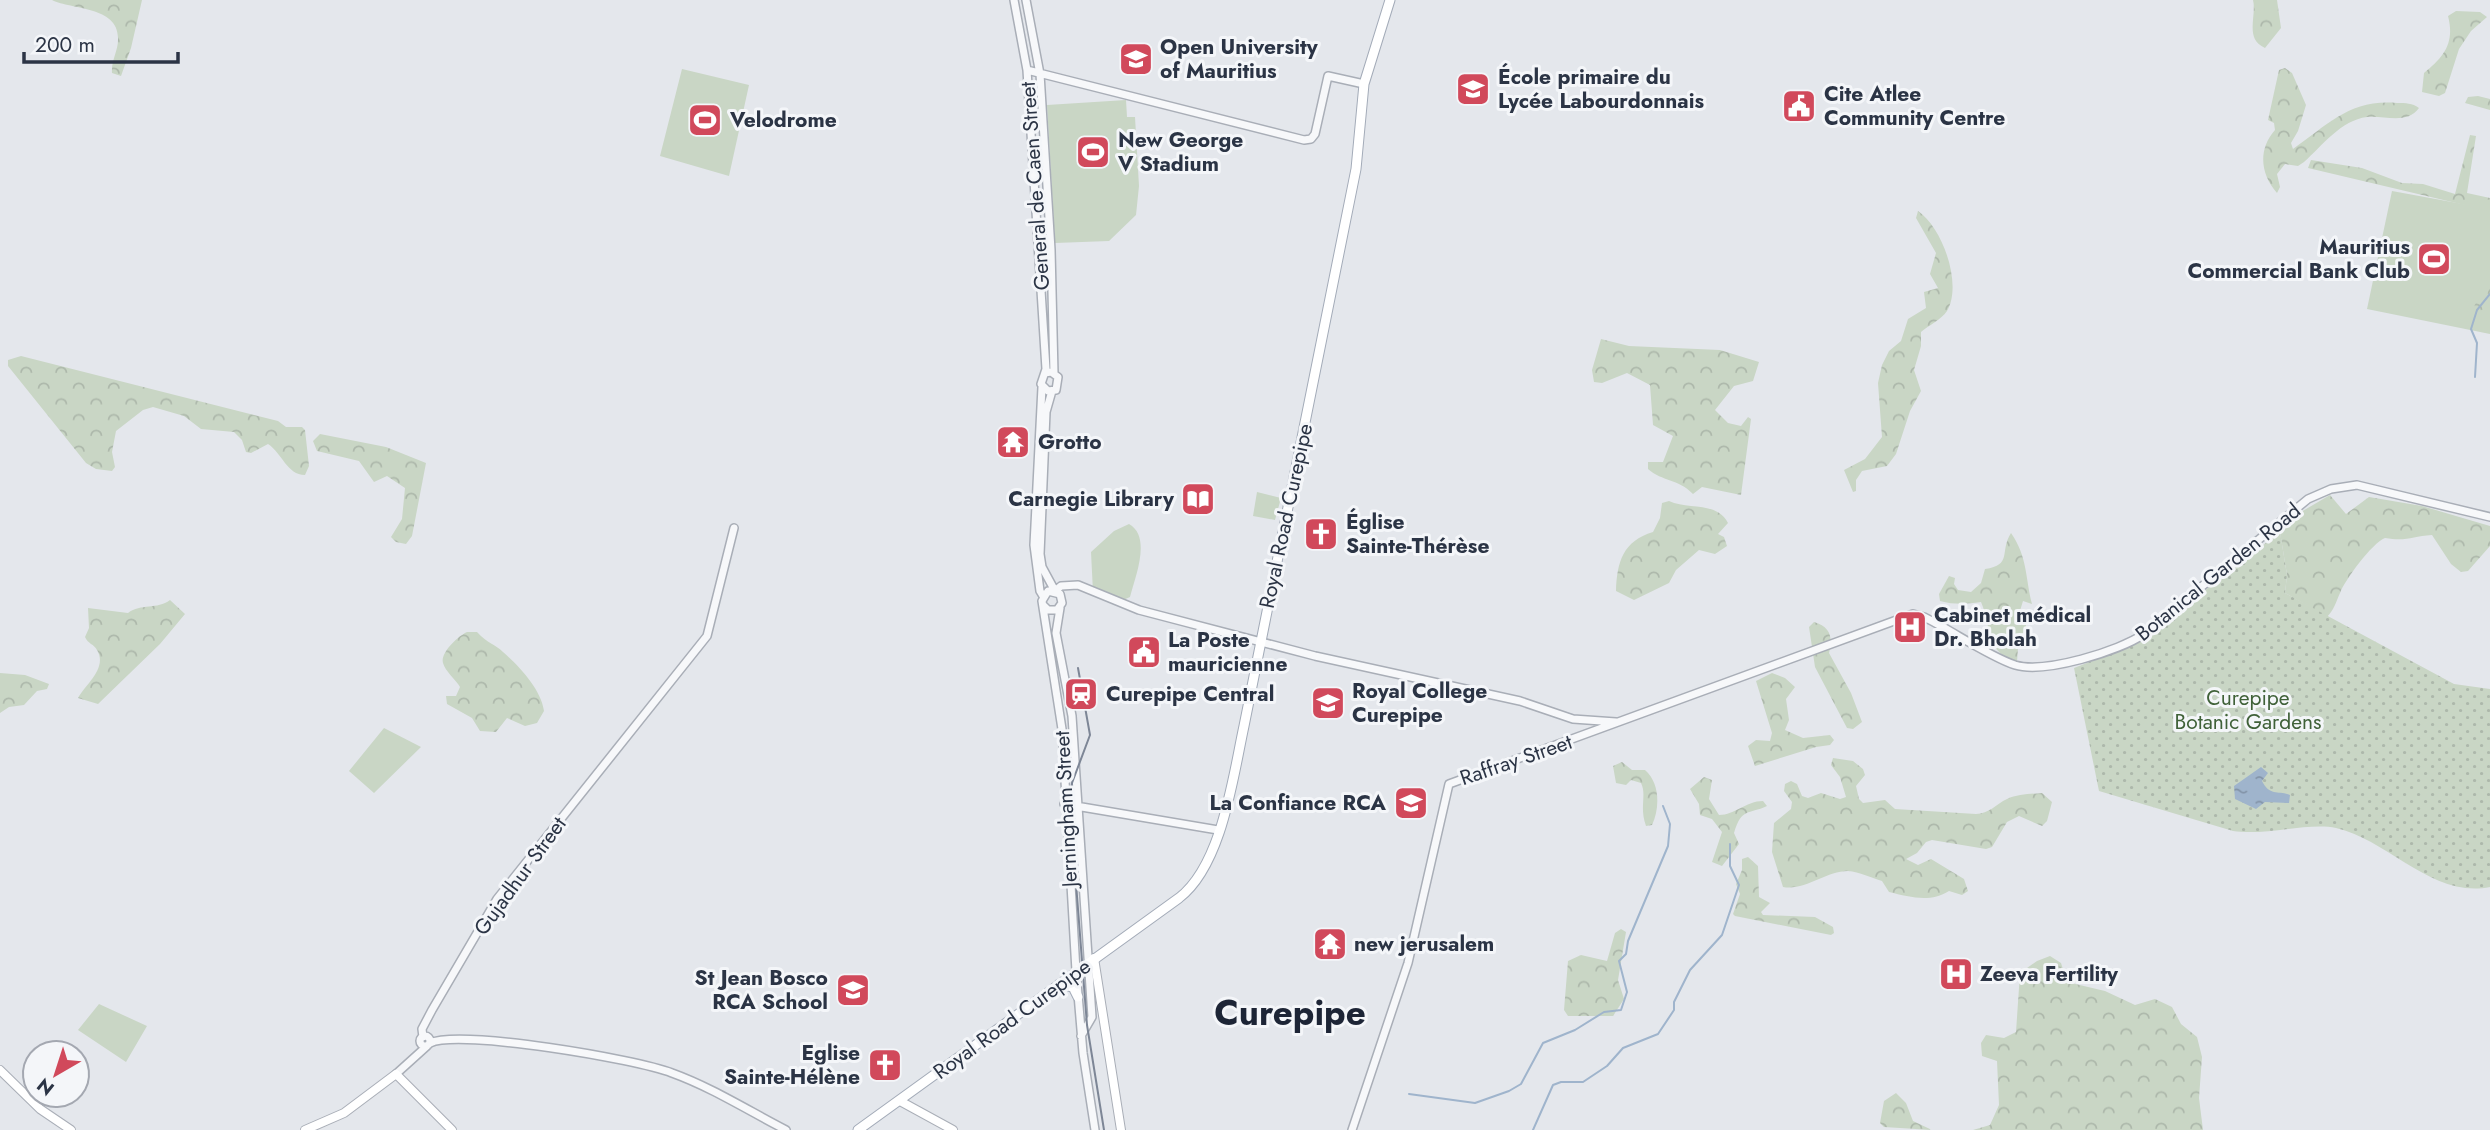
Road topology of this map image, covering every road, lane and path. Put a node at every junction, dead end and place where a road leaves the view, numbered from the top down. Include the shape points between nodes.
1 (1014, 0) edge
2 (1026, 0) edge
3 (1391, 0) edge
4 (1027, 70) junction
5 (1040, 74) junction
6 (1364, 84) junction
7 (1050, 373) junction
8 (1042, 387) junction
9 (1052, 391) junction
10 (2490, 517) edge
11 (734, 528) dead end
12 (1070, 586) junction
13 (1055, 591) junction
14 (1043, 596) junction
15 (1062, 597) junction
16 (1044, 606) junction
17 (1060, 608) junction
18 (1260, 642) junction
19 (1584, 721) junction
20 (1622, 722) junction
21 (1583, 736) junction
22 (1064, 804) junction
23 (1076, 805) junction
24 (1218, 830) junction
25 (1091, 960) junction
26 (1076, 971) junction
27 (1058, 984) junction
28 (1078, 996) junction
29 (1081, 1036) junction
30 (425, 1042) junction
31 (0, 1070) edge
32 (396, 1074) junction
33 (900, 1101) junction
34 (71, 1130) edge
35 (305, 1130) edge
36 (452, 1130) edge
37 (786, 1130) edge
38 (858, 1130) edge
39 (953, 1130) edge
40 (1095, 1130) edge
41 (1121, 1130) edge
42 (1352, 1130) edge

1 - 4 street, General de Caen Street
2 - 5 street, General de Caen Street
3 - 6 main road, Royal Road Curepipe
4 - 5 street
4 - 7 street, General de Caen Street
5 - 6 street via 1304,140 1315,134 1328,76
5 - 7 street, General de Caen Street via 1051,250
6 - 18 main road, Royal Road Curepipe via 1359,144
7 - 8 street via 1041,378
7 - 9 street via 1059,383
8 - 9 street
8 - 14 street via 1034,545
9 - 13 street via 1046,412 1040,554
10 - 20 street, Raffray Street via 2357,485 2331,489 2308,499 2144,634 2116,649 2033,667 2016,665 1918,614
11 - 30 street, Gujadhur Street via 707,636 497,899 422,1029
12 - 13 street
12 - 15 street
12 - 18 street via 1139,610
13 - 14 street
13 - 15 street
14 - 16 street
15 - 17 street
16 - 17 street via 1051,611
16 - 22 street, Jerningham Street via 1062,729
17 - 23 street, Jerningham Street via 1056,633 1072,716
18 - 19 street via 1520,701
18 - 24 main road, Royal Road Curepipe
19 - 20 street
19 - 21 street, Raffray Street
20 - 21 street, Raffray Street
21 - 42 street, Raffray Street via 1449,784 1403,981
22 - 23 street
22 - 26 street, Jerningham Street
23 - 24 street
23 - 25 street, Jerningham Street
24 - 25 main road, Royal Road Curepipe via 1205,871 1194,885
25 - 26 main road, Royal Road Curepipe
25 - 29 street, Jerningham Street via 1092,1017
25 - 41 main road
26 - 27 main road, Royal Road Curepipe
26 - 28 street, Jerningham Street
27 - 28 main road via 1069,984
27 - 33 main road, Royal Road Curepipe
28 - 29 street, Jerningham Street
29 - 40 street, Jerningham Street
30 - 32 street, Gujadhur Street
30 - 37 street via 444,1038 520,1044 668,1071
31 - 34 main road via 40,1109
32 - 35 main road via 344,1113
32 - 36 main road
33 - 38 main road, Royal Road Curepipe
33 - 39 main road

